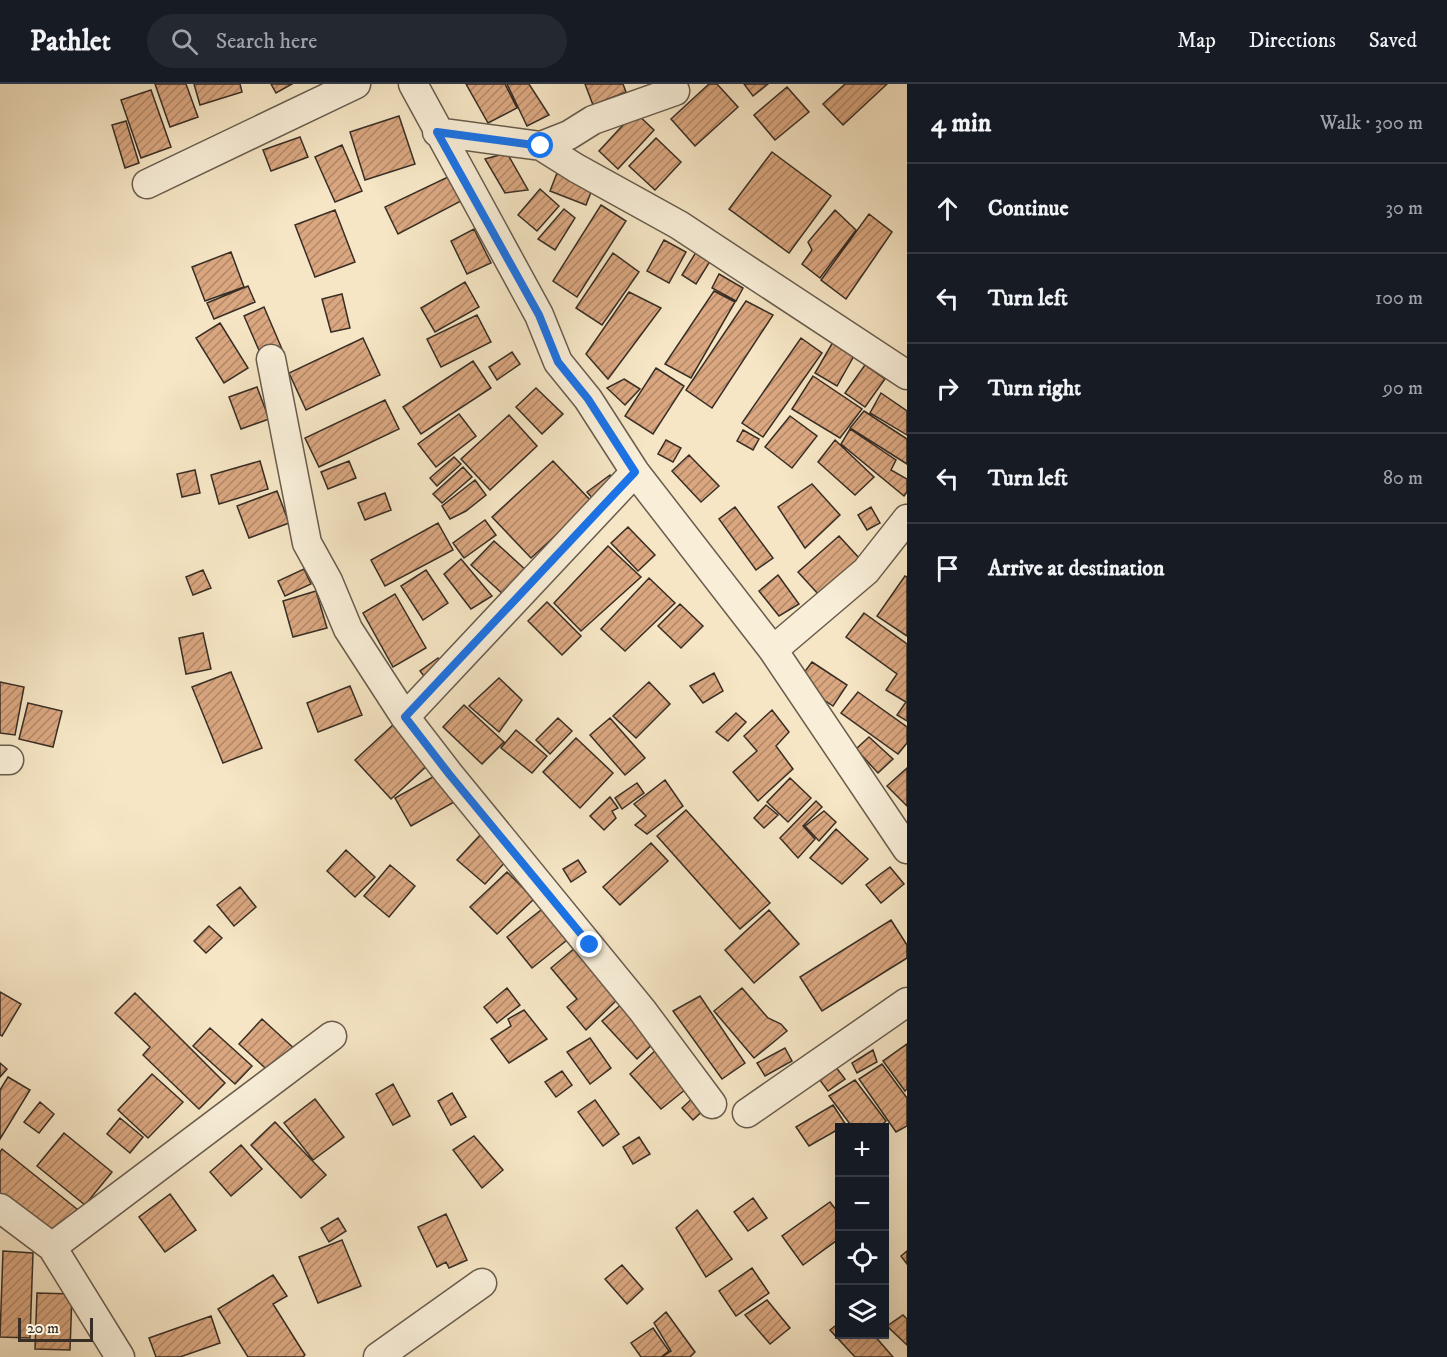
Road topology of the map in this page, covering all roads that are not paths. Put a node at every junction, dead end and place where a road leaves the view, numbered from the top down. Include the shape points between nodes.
1 (356, 84) edge
2 (413, 84) edge
3 (675, 91) dead end
4 (437, 132) junction
5 (541, 146) junction
6 (147, 184) dead end
7 (271, 359) dead end
8 (907, 375) edge
9 (635, 472) junction
10 (907, 519) edge
11 (773, 650) junction
12 (405, 717) junction
13 (907, 849) edge
14 (907, 1002) edge
15 (332, 1036) dead end
16 (712, 1104) dead end
17 (747, 1113) dead end
18 (0, 1208) edge
19 (52, 1247) junction
20 (482, 1283) dead end
21 (120, 1357) edge
22 (378, 1357) edge

1 - 6 street
2 - 4 street
3 - 5 street via 593,120
4 - 5 street
4 - 9 street via 539,315 558,362 588,399
5 - 8 street via 679,225
7 - 12 street via 307,543 348,628
9 - 11 street
9 - 12 street
10 - 11 street via 866,571
11 - 13 street
12 - 16 street via 642,1010
14 - 17 street
15 - 19 street
18 - 19 street
19 - 21 street
20 - 22 street

